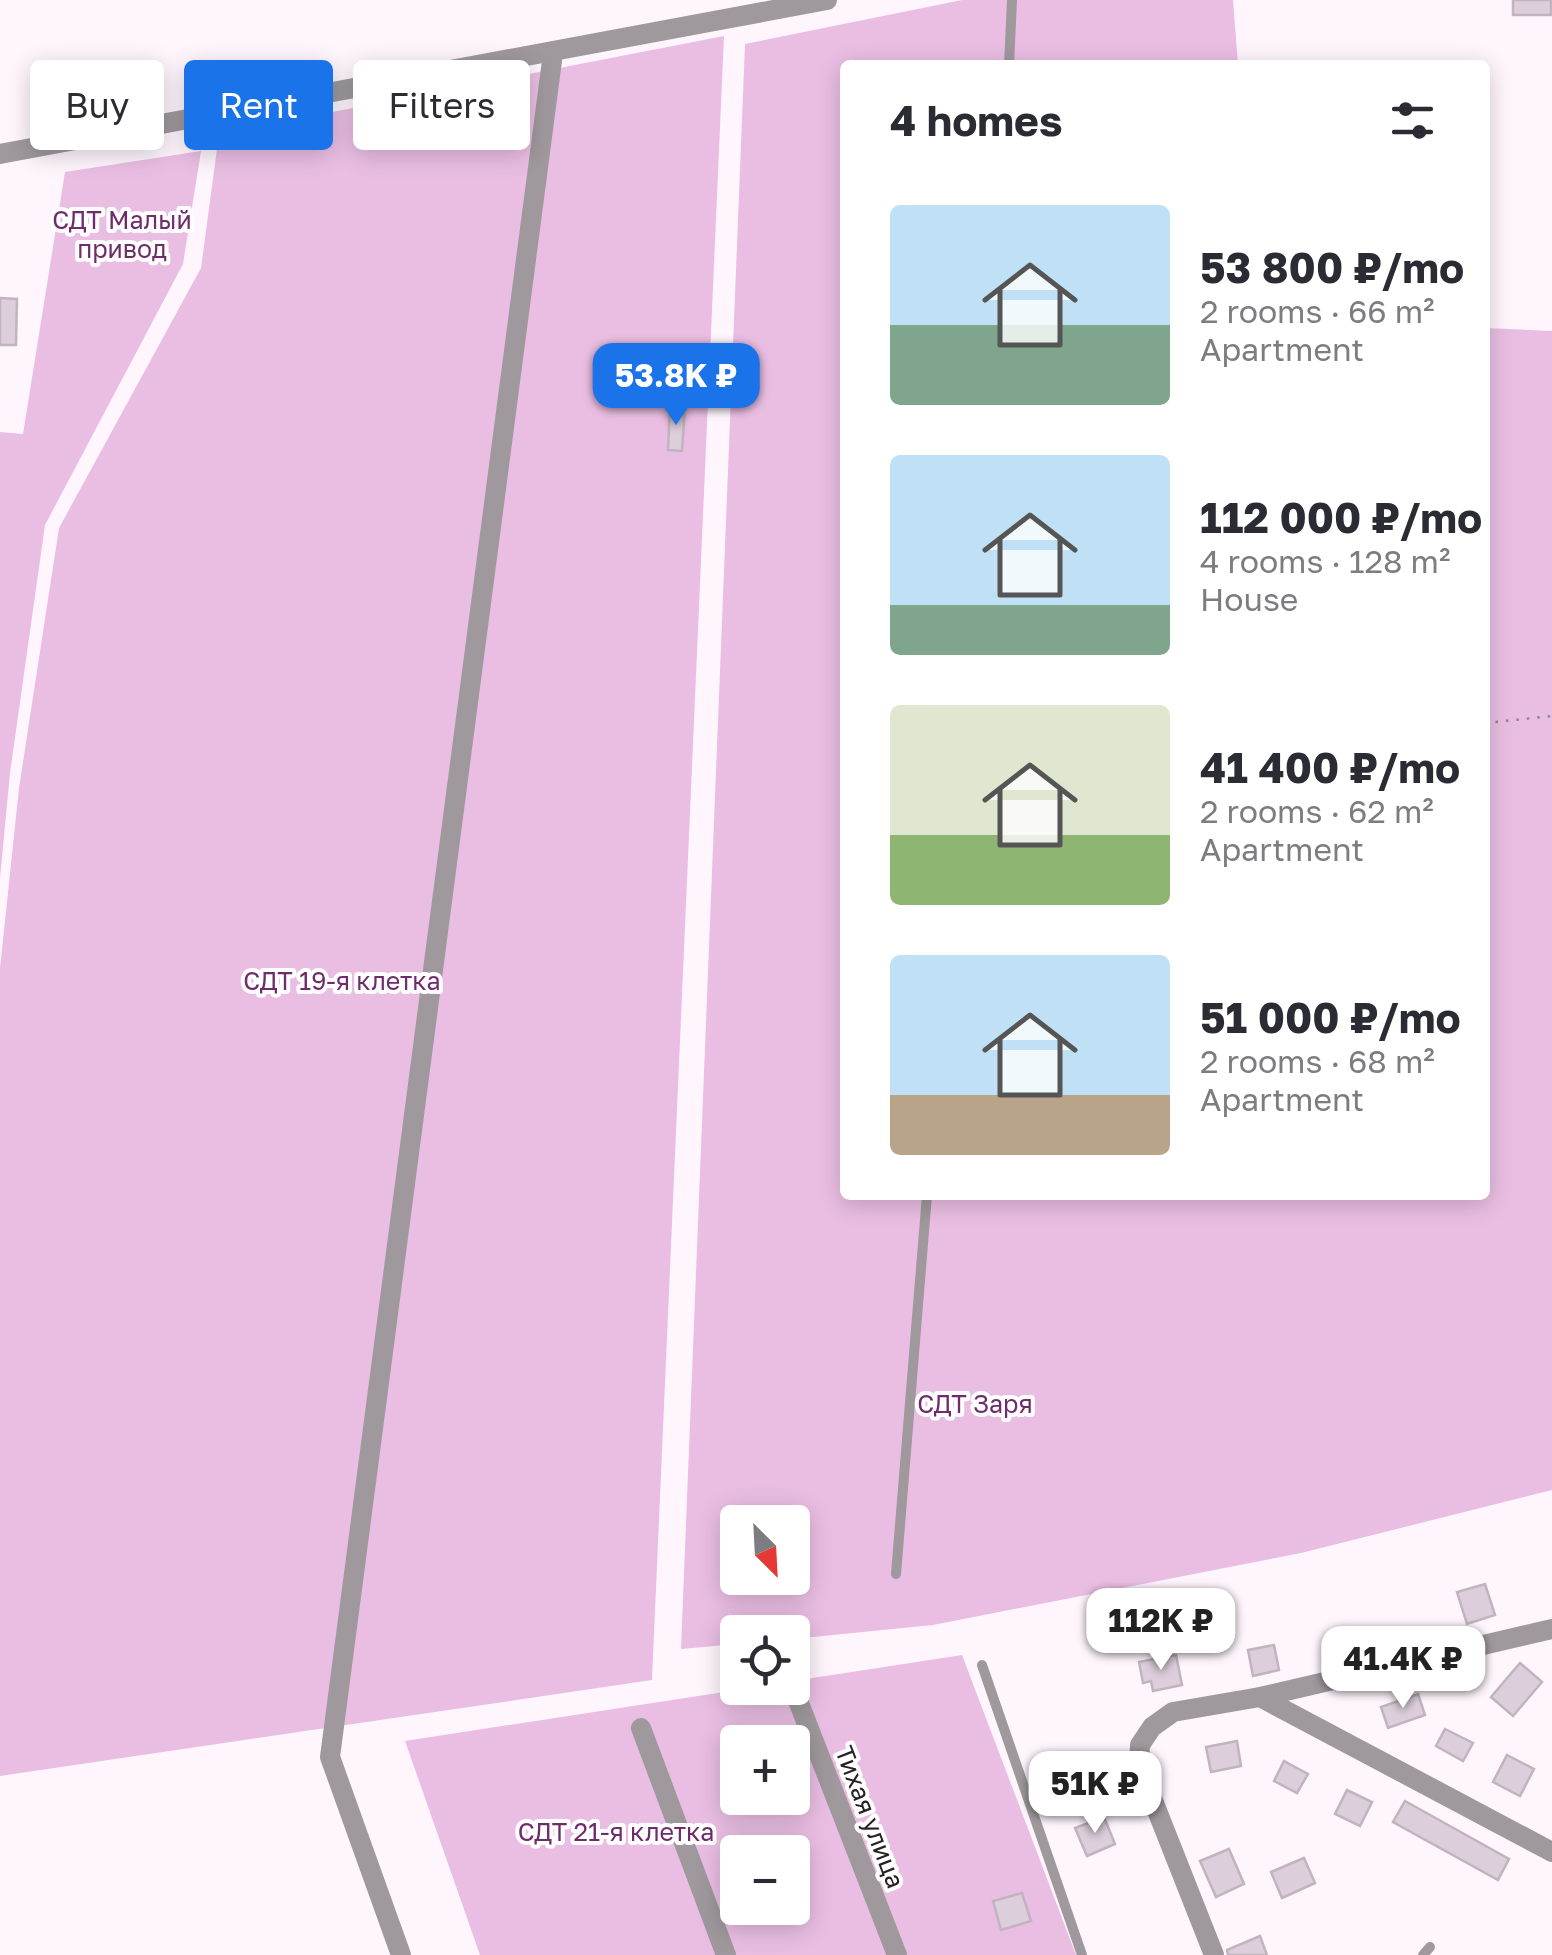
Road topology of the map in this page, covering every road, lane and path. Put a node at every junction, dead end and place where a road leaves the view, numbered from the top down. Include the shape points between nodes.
1 (827, 0) edge
2 (1012, 0) edge
3 (553, 53) junction
4 (1009, 60) edge
5 (0, 154) edge
6 (1552, 716) edge
7 (1490, 722) edge
8 (927, 1200) edge
9 (896, 1574) dead end
10 (1552, 1629) edge
11 (982, 1665) dead end
12 (1260, 1697) junction
13 (800, 1705) edge
14 (640, 1728) dead end
15 (1552, 1852) edge
16 (401, 1955) edge
17 (726, 1955) edge
18 (898, 1955) edge
19 (1082, 1955) edge
20 (1214, 1955) edge

1 - 3 street
2 - 4 lane
3 - 5 street
3 - 16 street via 330,1757
6 - 7 path
8 - 9 lane
10 - 12 street
11 - 19 lane
12 - 15 street
12 - 20 street via 1172,1712 1140,1745 1139,1765
13 - 18 street, Тихая улица
14 - 17 street

